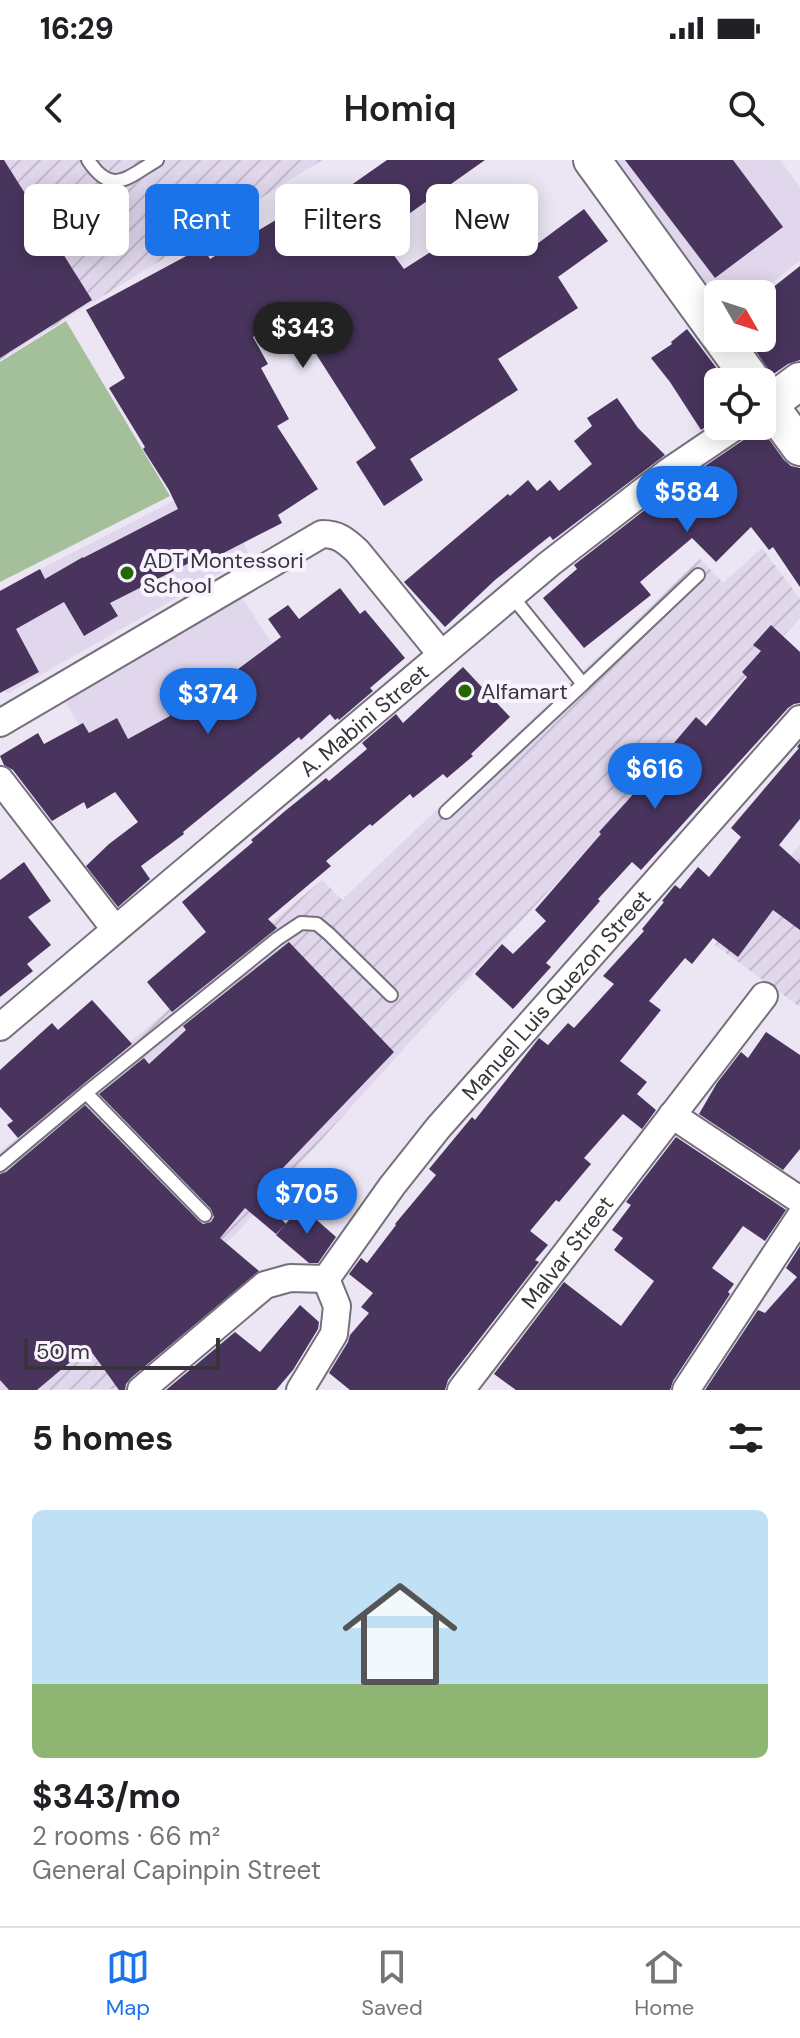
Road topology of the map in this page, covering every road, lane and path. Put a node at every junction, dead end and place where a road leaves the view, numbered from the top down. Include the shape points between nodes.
1 (88, 160) edge
2 (157, 160) edge
3 (592, 160) edge
4 (704, 315) edge
5 (800, 381) edge
6 (776, 391) edge
7 (776, 416) edge
8 (715, 440) edge
9 (800, 447) edge
10 (698, 575) dead end
11 (511, 595) junction
12 (441, 654) junction
13 (583, 684) junction
14 (800, 719) edge
15 (0, 723) edge
16 (0, 780) edge
17 (446, 812) dead end
18 (115, 929) junction
19 (391, 995) dead end
20 (764, 996) dead end
21 (0, 1027) edge
22 (86, 1093) junction
23 (672, 1115) junction
24 (0, 1165) edge
25 (800, 1200) edge
26 (205, 1215) dead end
27 (800, 1217) edge
28 (326, 1279) junction
29 (141, 1390) edge
30 (300, 1390) edge
31 (461, 1390) edge
32 (686, 1390) edge

1 - 2 lane via 107,180 121,182
3 - 4 street
5 - 6 street
7 - 9 street
8 - 11 street, A. Mabini Street
10 - 13 lane
11 - 12 street, A. Mabini Street
11 - 13 lane
12 - 15 street via 357,551 335,534 322,534
12 - 18 street, A. Mabini Street
13 - 17 lane
14 - 28 street, Manuel Luis Quezon Street via 438,1128
16 - 18 street
18 - 21 street, A. Mabini Street
19 - 22 lane via 317,924 301,923
20 - 23 street, Malvar Street
22 - 24 lane
22 - 26 lane
23 - 25 street
23 - 31 street, Malvar Street
27 - 32 street
28 - 29 street via 290,1278 265,1285
28 - 30 street via 337,1306 334,1334

